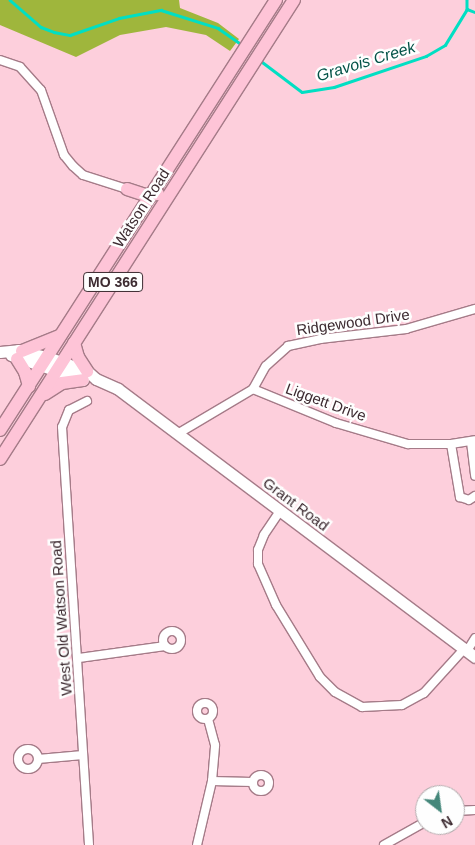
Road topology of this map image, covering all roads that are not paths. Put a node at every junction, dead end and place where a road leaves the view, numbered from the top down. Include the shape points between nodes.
1 (276, 0) edge
2 (294, 0) edge
3 (0, 60) edge
4 (127, 189) junction
5 (161, 191) junction
6 (141, 210) junction
7 (475, 309) edge
8 (61, 335) junction
9 (74, 343) junction
10 (12, 354) edge
11 (45, 361) junction
12 (60, 366) junction
13 (89, 377) junction
14 (29, 386) junction
15 (253, 389) junction
16 (39, 398) junction
17 (87, 401) dead end
18 (0, 430) edge
19 (179, 433) junction
20 (473, 441) edge
21 (451, 444) junction
22 (0, 458) edge
23 (475, 476) edge
24 (475, 496) edge
25 (280, 511) junction
26 (475, 638) edge
27 (165, 646) dead end
28 (469, 652) edge
29 (79, 658) junction
30 (208, 719) dead end
31 (83, 755) junction
32 (38, 759) dead end
33 (212, 781) junction
34 (252, 782) dead end
35 (415, 828) edge
36 (89, 845) edge
37 (197, 845) edge
38 (384, 845) edge

1 - 5 main road, Watson Road / MO 366 via 240,54
2 - 5 main road, Watson Road / MO 366 via 254,63
3 - 4 street via 20,67 42,90 64,155 73,166 94,180
4 - 5 main road
4 - 6 main road
5 - 6 main road, Watson Road / MO 366
5 - 9 main road, Watson Road / MO 366
6 - 8 main road, Watson Road / MO 366
7 - 15 street, Ridgewood Drive via 406,329 288,346 266,366
8 - 10 main road
8 - 11 main road, Watson Road / MO 366
9 - 12 main road, Watson Road / MO 366
9 - 13 main road
10 - 11 street, Grant Road
10 - 14 main road via 26,372
11 - 12 street, Grant Road
11 - 14 main road, Watson Road / MO 366
12 - 13 street, Grant Road
12 - 16 main road, Watson Road / MO 366
13 - 16 main road via 62,383
13 - 19 street, Grant Road via 124,393
14 - 18 main road, Watson Road / MO 366
15 - 19 street
15 - 21 street, Liggett Drive via 336,423 408,444
16 - 22 main road, Watson Road / MO 366
17 - 29 street, West Old Watson Road via 69,410 62,427
19 - 25 street, Grant Road
20 - 21 street, Liggett Drive
20 - 23 street
21 - 24 street via 460,497 469,500
25 - 28 street, Grant Road
25 - 28 street via 264,535 258,564 276,605 320,676 335,692 362,706 402,704 424,693
26 - 28 street
27 - 29 street
29 - 31 street, West Old Watson Road
30 - 33 street via 215,745
31 - 32 street
31 - 36 street, West Old Watson Road
33 - 34 street
33 - 37 street
35 - 38 street

